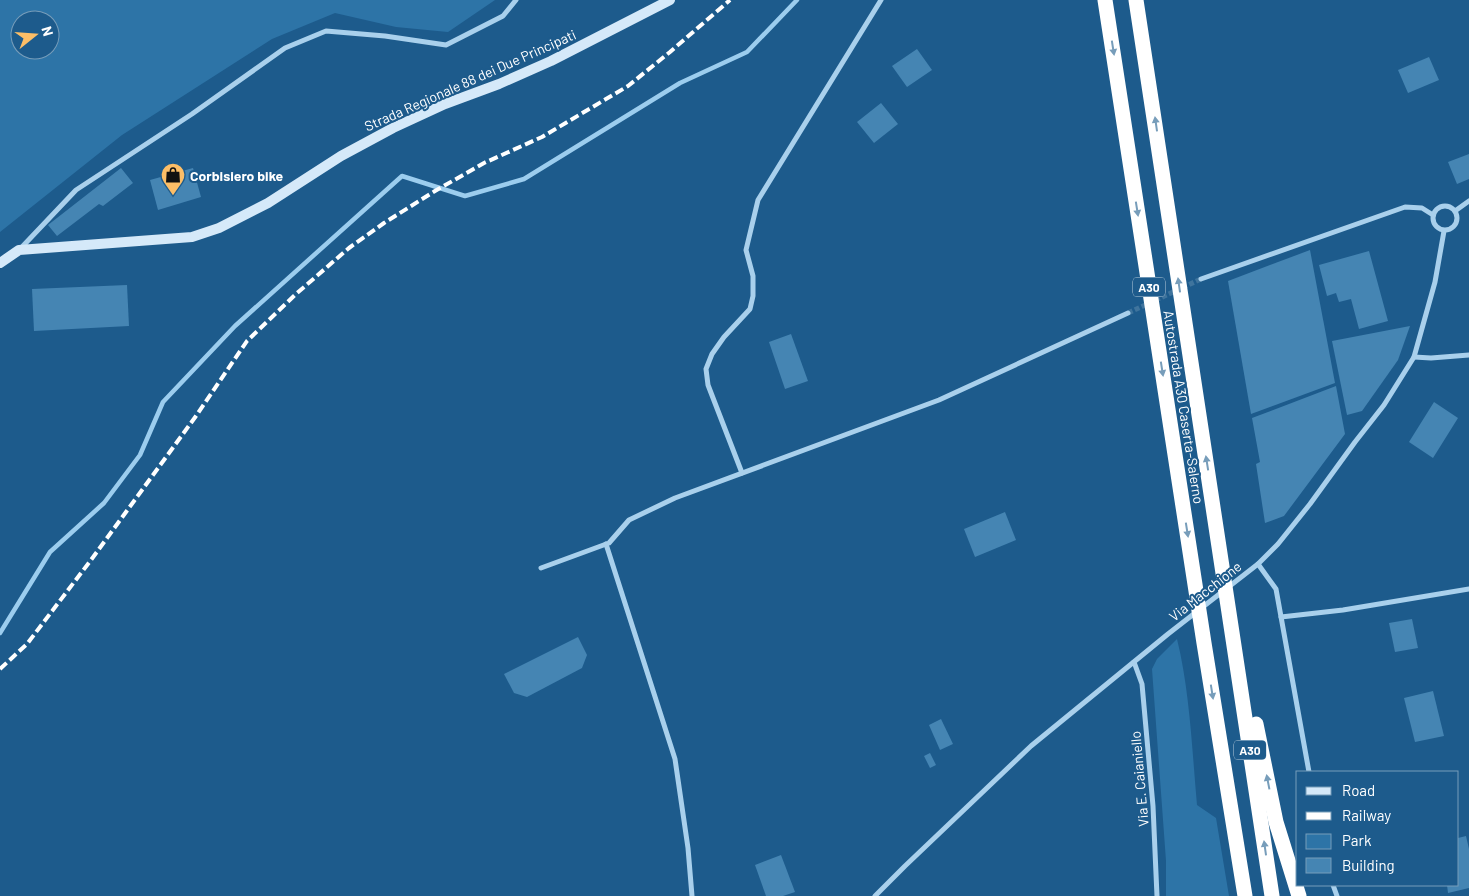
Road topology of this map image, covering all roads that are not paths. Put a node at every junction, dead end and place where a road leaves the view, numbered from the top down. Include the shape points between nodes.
1 (516, 0) edge
2 (670, 0) edge
3 (881, 0) edge
4 (1105, 0) edge
5 (1136, 0) edge
6 (1469, 201) edge
7 (1455, 211) junction
8 (1433, 215) junction
9 (1444, 231) junction
10 (19, 250) junction
11 (0, 263) edge
12 (1201, 279) tunnel mouth
13 (1128, 313) tunnel mouth
14 (1469, 355) edge
15 (1414, 357) junction
16 (742, 474) junction
17 (606, 544) junction
18 (1258, 564) junction
19 (541, 568) dead end
20 (1469, 589) edge
21 (1228, 603) junction
22 (1281, 617) junction
23 (1134, 662) junction
24 (1309, 771) edge
25 (692, 896) edge
26 (875, 896) edge
27 (1157, 896) edge
28 (1245, 896) edge
29 (1272, 896) edge
30 (1299, 896) edge

1 - 10 street via 503,16 446,45 326,31 284,48 192,114 76,190
2 - 10 main road, Strada Regionale 88 dei Due Principati via 551,61 393,128 340,156 268,203 219,228 192,237
3 - 16 street via 758,200 746,250 754,296 750,309 724,337 706,369 708,385
4 -> 28 highway, Autostrada A30 Caserta-Salerno / A30
21 -> 5 highway, Autostrada A30 Caserta-Salerno / A30
6 - 7 street
7 - 8 street via 1444,206
7 - 9 street via 1458,220 1454,228
8 - 9 street via 1435,226
8 - 12 street via 1422,208 1405,207
9 - 15 street, Via Macchione via 1436,282
10 - 11 main road
13 - 16 street via 940,400
14 - 15 street
15 - 18 street, Via Macchione via 1384,404 1310,504
16 - 17 street via 675,498 629,520
17 - 19 street
17 - 25 street via 675,759
18 - 22 street via 1276,589
18 - 23 street, Via Macchione
20 - 22 street
29 -> 21 highway, A30
30 -> 21 highway via 1276,822
22 - 24 street
23 - 26 street, Via Macchione via 1031,746
23 - 27 street, Via E. Caianiello via 1142,684

